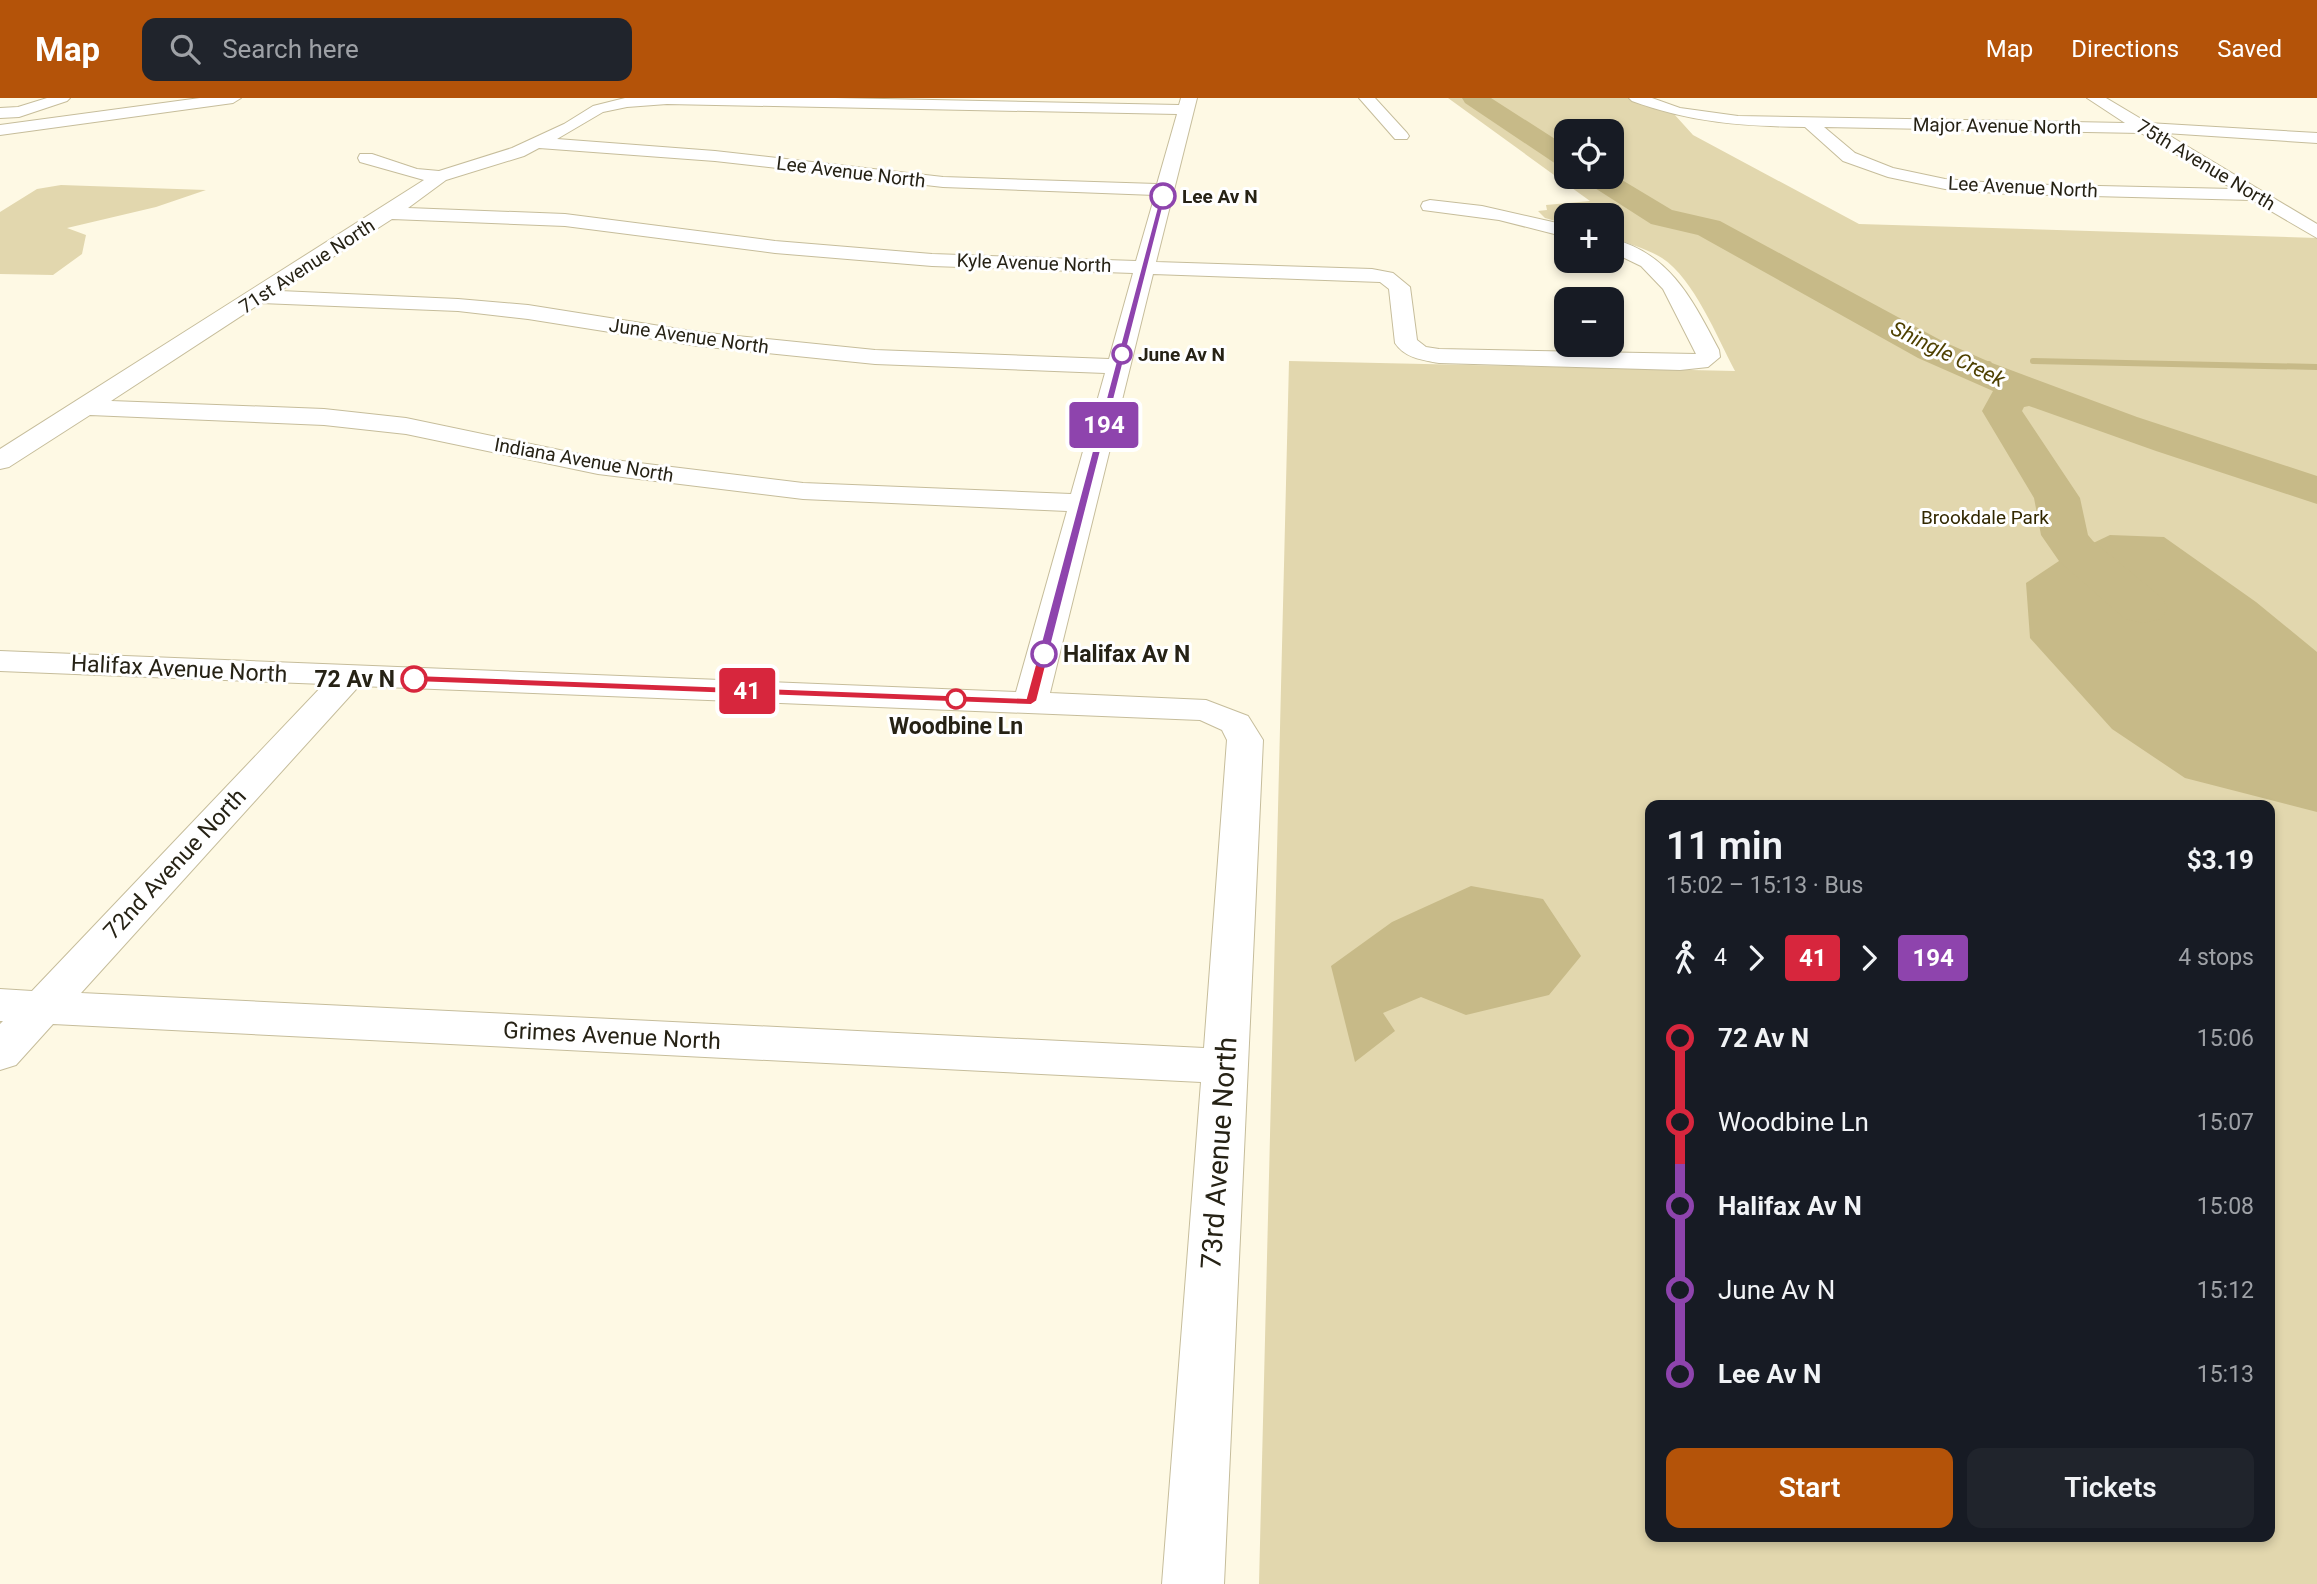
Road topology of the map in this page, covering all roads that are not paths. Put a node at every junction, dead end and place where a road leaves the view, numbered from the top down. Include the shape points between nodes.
1 (62, 98) edge
2 (233, 98) edge
3 (1367, 98) edge
4 (1637, 98) edge
5 (2095, 98) edge
6 (861, 100) edge
7 (1188, 104) edge
8 (165, 107) junction
9 (0, 113) edge
10 (0, 122) edge
11 (1810, 123) junction
12 (2146, 129) junction
13 (0, 130) edge
14 (1401, 136) dead end
15 (2317, 138) edge
16 (539, 143) junction
17 (366, 159) dead end
18 (440, 176) junction
19 (1164, 190) junction
20 (2253, 195) junction
21 (1430, 206) dead end
22 (388, 213) junction
23 (1554, 228) edge
24 (2317, 232) edge
25 (1624, 250) edge
26 (1146, 267) junction
27 (259, 297) junction
28 (1119, 366) junction
29 (86, 407) junction
30 (0, 461) edge
31 (1084, 503) junction
32 (0, 661) edge
33 (350, 676) junction
34 (1031, 701) junction
35 (1236, 723) joint
36 (21, 1006) edge
37 (0, 1053) edge
38 (1225, 1066) junction
39 (1193, 1584) edge

1 - 9 street
2 - 8 street
3 - 14 street
4 - 11 street, Major Avenue North via 1677,113
5 - 12 street, 75th Avenue North
6 - 7 street
6 - 16 street, 71st Avenue North via 627,102 598,110
7 - 19 street
8 - 10 street via 138,105
8 - 13 street
11 - 12 street, Major Avenue North
11 - 20 street, Lee Avenue North via 1849,157 1888,172 1945,184
12 - 15 street, Major Avenue North
12 - 20 street, 75th Avenue North
16 - 18 street, 71st Avenue North
16 - 19 street, Lee Avenue North via 715,156 943,183
17 - 18 street via 415,174
18 - 22 street, 71st Avenue North
19 - 26 street
20 - 24 street, 75th Avenue North
21 - 23 street via 1462,207
22 - 26 street, Kyle Avenue North via 578,221 775,247 932,261
22 - 27 street, 71st Avenue North
25 - 26 street, Kyle Avenue North via 1659,269 1670,281 1708,357 1680,363 1439,356 1419,352 1406,343 1399,287 1386,277
26 - 28 street
27 - 28 street, June Avenue North via 493,308 698,339 849,355
27 - 29 street, 71st Avenue North
28 - 31 street
29 - 30 street, 71st Avenue North
29 - 31 street, Indiana Avenue North via 338,418 405,426 598,466 803,491
31 - 34 street
32 - 33 street, Halifax Avenue North
33 - 34 street, Halifax Avenue North
33 - 36 street, 72nd Avenue North
34 - 35 street, Halifax Avenue North via 1206,710
35 - 38 street, 73rd Avenue North via 1245,740
36 - 37 street, 72nd Avenue North
36 - 38 street, Grimes Avenue North
38 - 39 street, 73rd Avenue North

